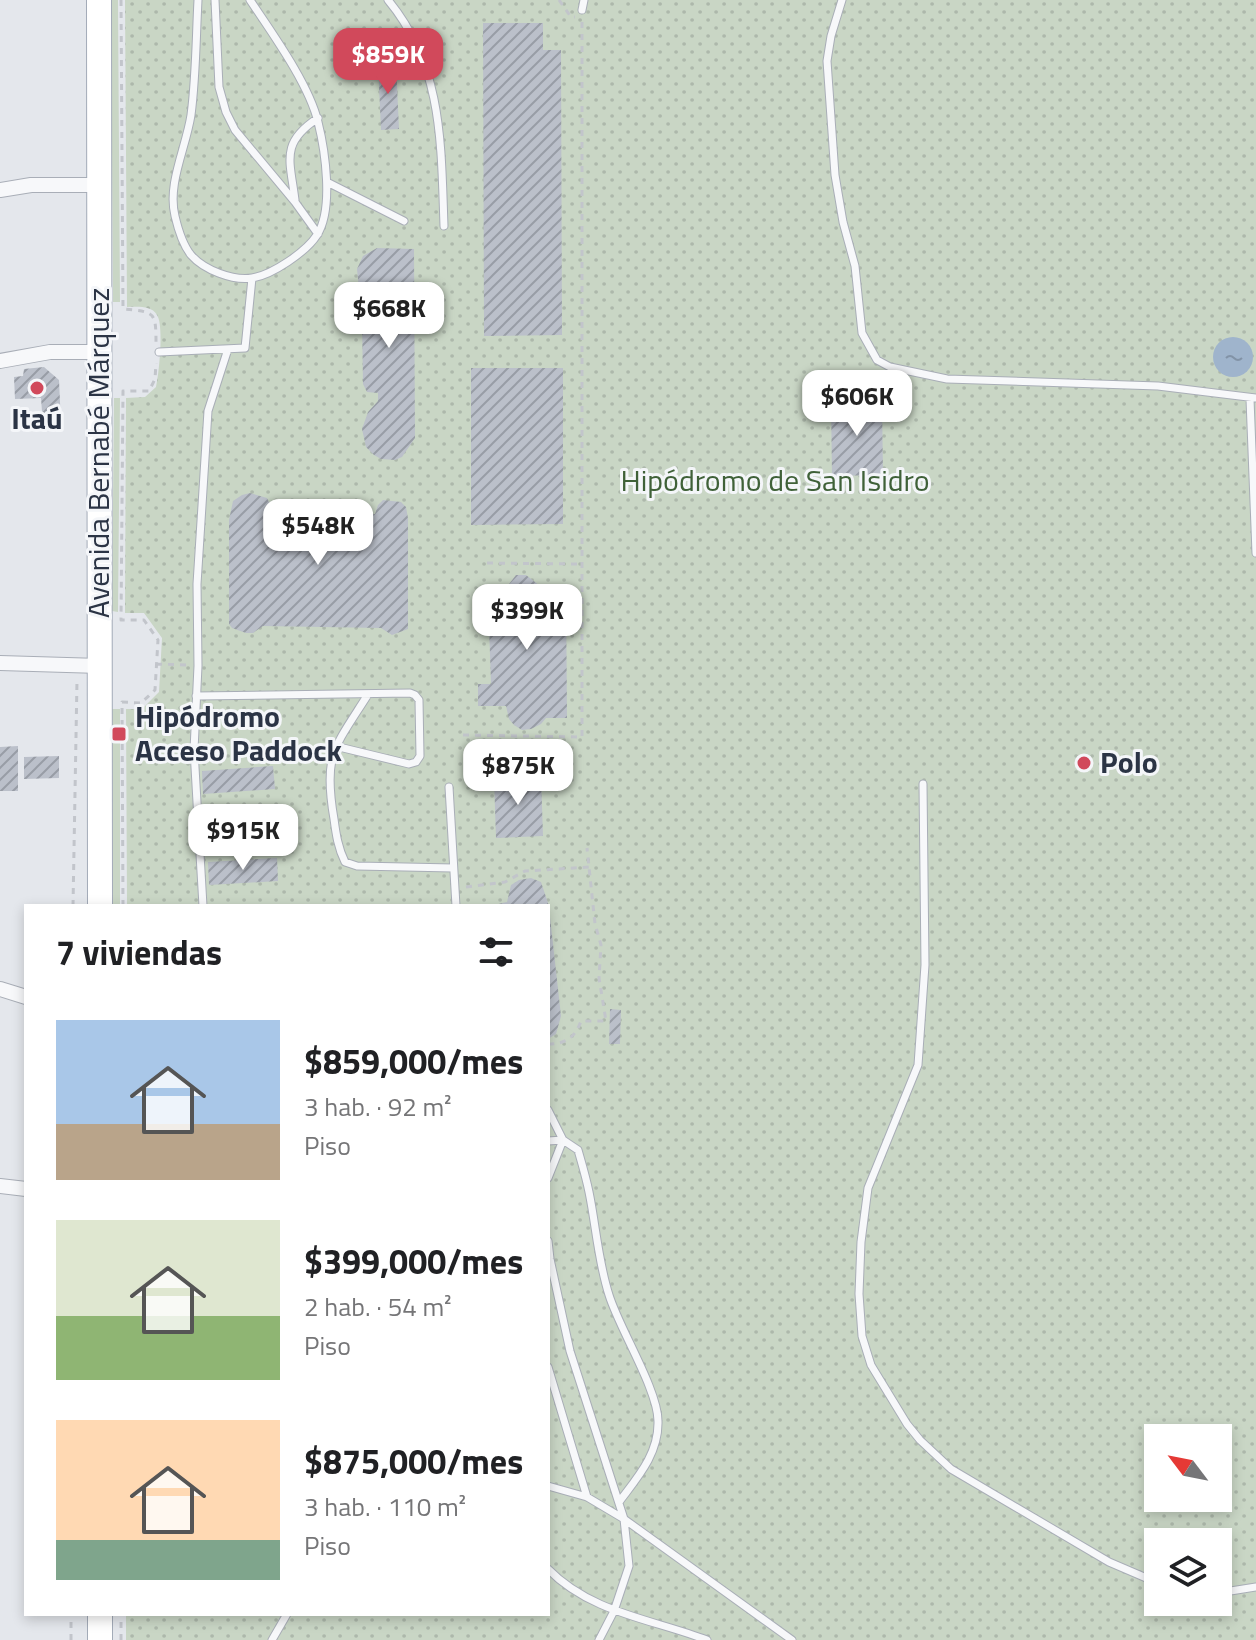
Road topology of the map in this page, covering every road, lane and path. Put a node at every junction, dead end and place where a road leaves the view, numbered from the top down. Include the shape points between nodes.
1 (99, 0) edge
2 (121, 0) edge
3 (198, 0) edge
4 (215, 0) edge
5 (250, 0) edge
6 (388, 0) edge
7 (559, 0) edge
8 (584, 0) edge
9 (842, 0) edge
10 (582, 14) junction
11 (318, 118) junction
12 (327, 182) junction
13 (98, 185) junction
14 (0, 190) edge
15 (295, 202) junction
16 (404, 221) dead end
17 (444, 226) dead end
18 (318, 234) junction
19 (252, 278) junction
20 (228, 349) junction
21 (100, 352) junction
22 (159, 352) dead end
23 (0, 361) edge
24 (1253, 398) edge
25 (1256, 553) edge
26 (487, 563) dead end
27 (582, 564) junction
28 (0, 663) edge
29 (156, 664) junction
30 (88, 666) junction
31 (198, 666) junction
32 (196, 696) junction
33 (367, 696) junction
34 (463, 735) dead end
35 (335, 746) junction
36 (923, 784) dead end
37 (449, 787) dead end
38 (587, 848) dead end
39 (589, 867) junction
40 (453, 868) junction
41 (454, 889) junction
42 (73, 904) edge
43 (100, 904) edge
44 (123, 904) edge
45 (203, 904) edge
46 (456, 904) edge
47 (0, 989) edge
48 (24, 996) edge
49 (550, 1044) edge
50 (550, 1114) edge
51 (563, 1140) junction
52 (550, 1141) edge
53 (550, 1173) edge
54 (0, 1186) edge
55 (24, 1189) edge
56 (550, 1259) edge
57 (550, 1374) edge
58 (550, 1487) edge
59 (587, 1497) junction
60 (619, 1502) junction
61 (624, 1519) junction
62 (550, 1571) edge
63 (1144, 1577) edge
64 (1256, 1587) edge
65 (1232, 1591) edge
66 (614, 1611) junction
67 (71, 1616) edge
68 (100, 1616) edge
69 (121, 1616) edge
70 (286, 1616) edge
71 (71, 1640) edge
72 (100, 1640) edge
73 (121, 1640) edge
74 (272, 1640) edge
75 (599, 1640) edge
76 (707, 1640) edge
77 (792, 1640) edge

1 - 13 main road, Avenida Bernabé Márquez
2 - 29 path via 123,309 148,312 156,319 156,352 153,387 123,391 121,620 144,620 158,640
3 - 19 lane via 190,118 173,191 174,213 191,255 209,269
4 - 15 lane via 219,87 226,112
5 - 11 lane via 290,60
6 - 17 lane via 413,34 434,96
7 - 10 path via 571,17
8 - 10 lane
9 - 24 lane via 827,61 835,175 855,266 862,333 877,360 947,379 1158,386
10 - 27 path
11 - 12 lane
11 - 15 lane via 300,130 289,152
12 - 16 lane
12 - 18 lane
13 - 14 street
13 - 21 main road, Avenida Bernabé Márquez
15 - 18 lane
18 - 19 lane via 288,263
19 - 20 lane via 245,348
20 - 22 lane
20 - 31 lane via 208,411 197,584
21 - 23 street via 50,352
21 - 30 main road, Avenida Bernabé Márquez
24 - 25 lane
26 - 27 path
27 - 34 path via 582,737
28 - 30 street
29 - 31 path
29 - 44 path via 155,690 141,703 122,702
30 - 42 path
30 - 43 main road, Avenida Bernabé Márquez
31 - 32 lane
32 - 33 lane
32 - 45 lane via 194,774
33 - 35 lane
33 - 35 lane via 415,695 420,756 409,764
35 - 40 lane via 329,788 345,862
36 - 63 lane via 925,965 919,1052 868,1188 859,1281 862,1336 888,1396 920,1440 951,1469 1109,1562
37 - 40 lane
38 - 39 path
39 - 41 path via 525,871 505,882
39 - 49 path via 606,1021 581,1021 570,1039
40 - 41 lane
41 - 46 lane
47 - 48 street
50 - 51 lane
51 - 52 lane
51 - 53 lane
51 - 60 lane via 578,1150 608,1294 659,1419 653,1453
54 - 55 street
56 - 60 lane via 570,1351
57 - 59 lane
58 - 59 lane
59 - 61 lane
60 - 61 lane
61 - 66 lane via 629,1566
61 - 77 lane
62 - 66 lane via 585,1599
64 - 65 lane
66 - 75 lane
66 - 76 lane
67 - 71 path
68 - 72 main road
69 - 73 path
70 - 74 lane

